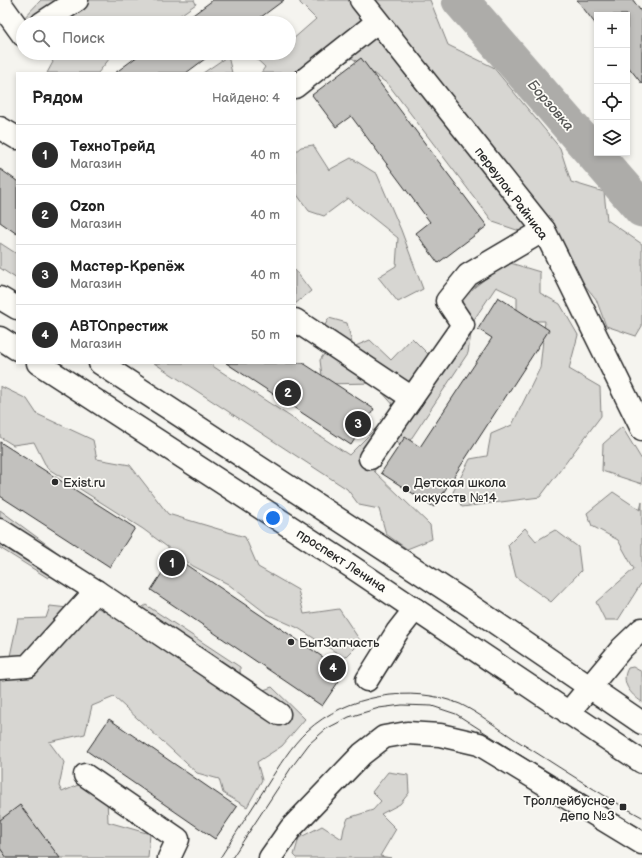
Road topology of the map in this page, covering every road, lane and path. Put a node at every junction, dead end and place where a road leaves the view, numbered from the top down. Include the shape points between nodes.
1 (77, 0) edge
2 (361, 0) edge
3 (0, 3) edge
4 (53, 16) edge
5 (377, 22) junction
6 (16, 25) edge
7 (296, 86) edge
8 (0, 128) edge
9 (16, 137) edge
10 (544, 230) junction
11 (0, 298) edge
12 (16, 307) edge
13 (296, 321) edge
14 (0, 338) edge
15 (16, 348) edge
16 (40, 364) edge
17 (102, 364) edge
18 (412, 398) junction
19 (642, 429) edge
20 (370, 458) dead end
21 (0, 530) edge
22 (96, 591) junction
23 (415, 609) junction
24 (642, 629) edge
25 (0, 668) edge
26 (367, 680) dead end
27 (589, 687) junction
28 (568, 712) junction
29 (279, 714) dead end
30 (642, 723) edge
31 (642, 762) edge
32 (85, 774) dead end
33 (642, 843) edge
34 (169, 858) edge
35 (270, 858) edge

1 - 4 main road
2 - 5 main road, переулок Райниса
3 - 6 main road
5 - 7 main road
5 - 10 main road, переулок Райниса
8 - 9 main road
10 - 18 main road via 468,275 447,301 463,325
10 - 19 main road, переулок Райниса
11 - 12 main road
13 - 18 main road
14 - 15 main road
16 - 23 main road, проспект Ленина
17 - 27 main road via 468,604
18 - 20 main road
21 - 22 main road
22 - 25 main road via 28,666
22 - 29 main road
23 - 26 main road via 397,632
23 - 28 main road, проспект Ленина
24 - 27 main road
27 - 28 main road
27 - 30 main road
28 - 31 main road, проспект Ленина
32 - 34 main road via 178,839
33 - 35 main road via 479,744 440,735 407,733 384,737 362,754 291,828

